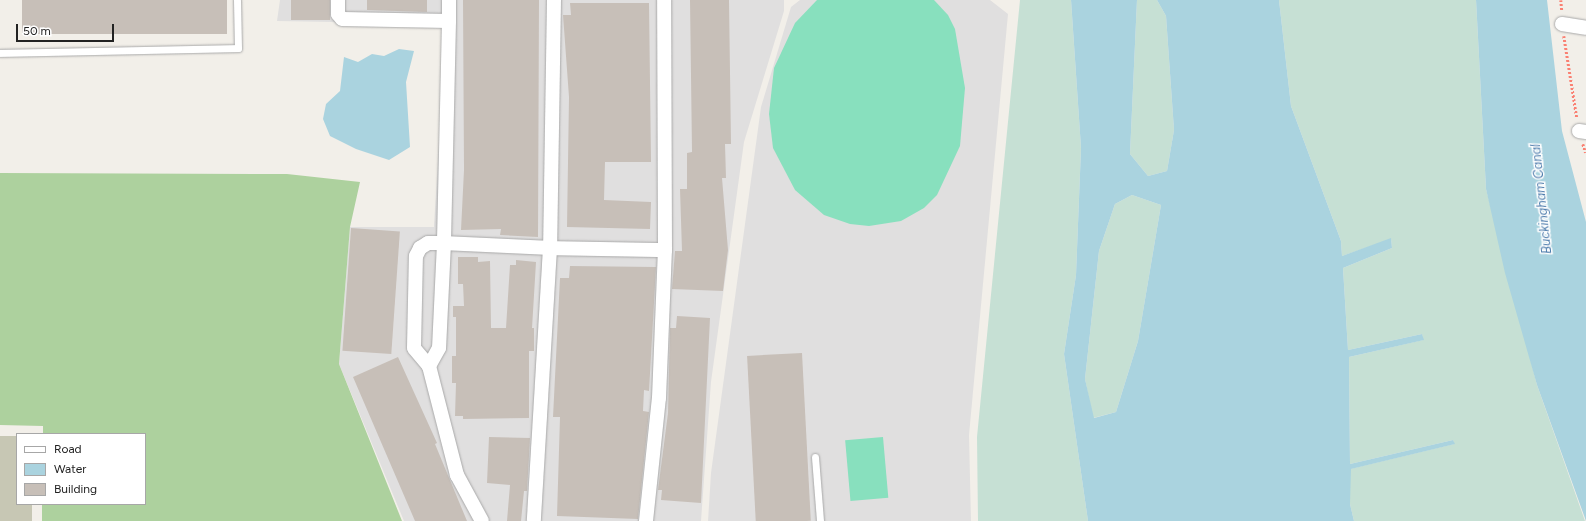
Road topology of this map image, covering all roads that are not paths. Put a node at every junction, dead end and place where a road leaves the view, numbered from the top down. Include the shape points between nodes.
1 (237, 0) edge
2 (338, 0) edge
3 (449, 0) edge
4 (554, 0) edge
5 (664, 0) edge
6 (450, 21) junction
7 (1562, 24) road end
8 (1586, 28) edge
9 (0, 54) edge
10 (444, 243) junction
11 (550, 248) junction
12 (665, 250) junction
13 (429, 366) junction
14 (815, 457) dead end
15 (482, 521) edge
16 (534, 521) edge
17 (646, 521) edge
18 (820, 521) edge

1 - 9 lane via 238,48
2 - 6 street via 338,14 342,19
3 - 6 street
4 - 11 street
5 - 12 street
6 - 10 street
7 - 8 street
10 - 11 street
10 - 13 street via 439,348
10 - 13 street via 428,243 416,256 414,348
11 - 12 street
11 - 16 street
12 - 17 street via 659,398
13 - 15 street via 457,475
14 - 18 lane

